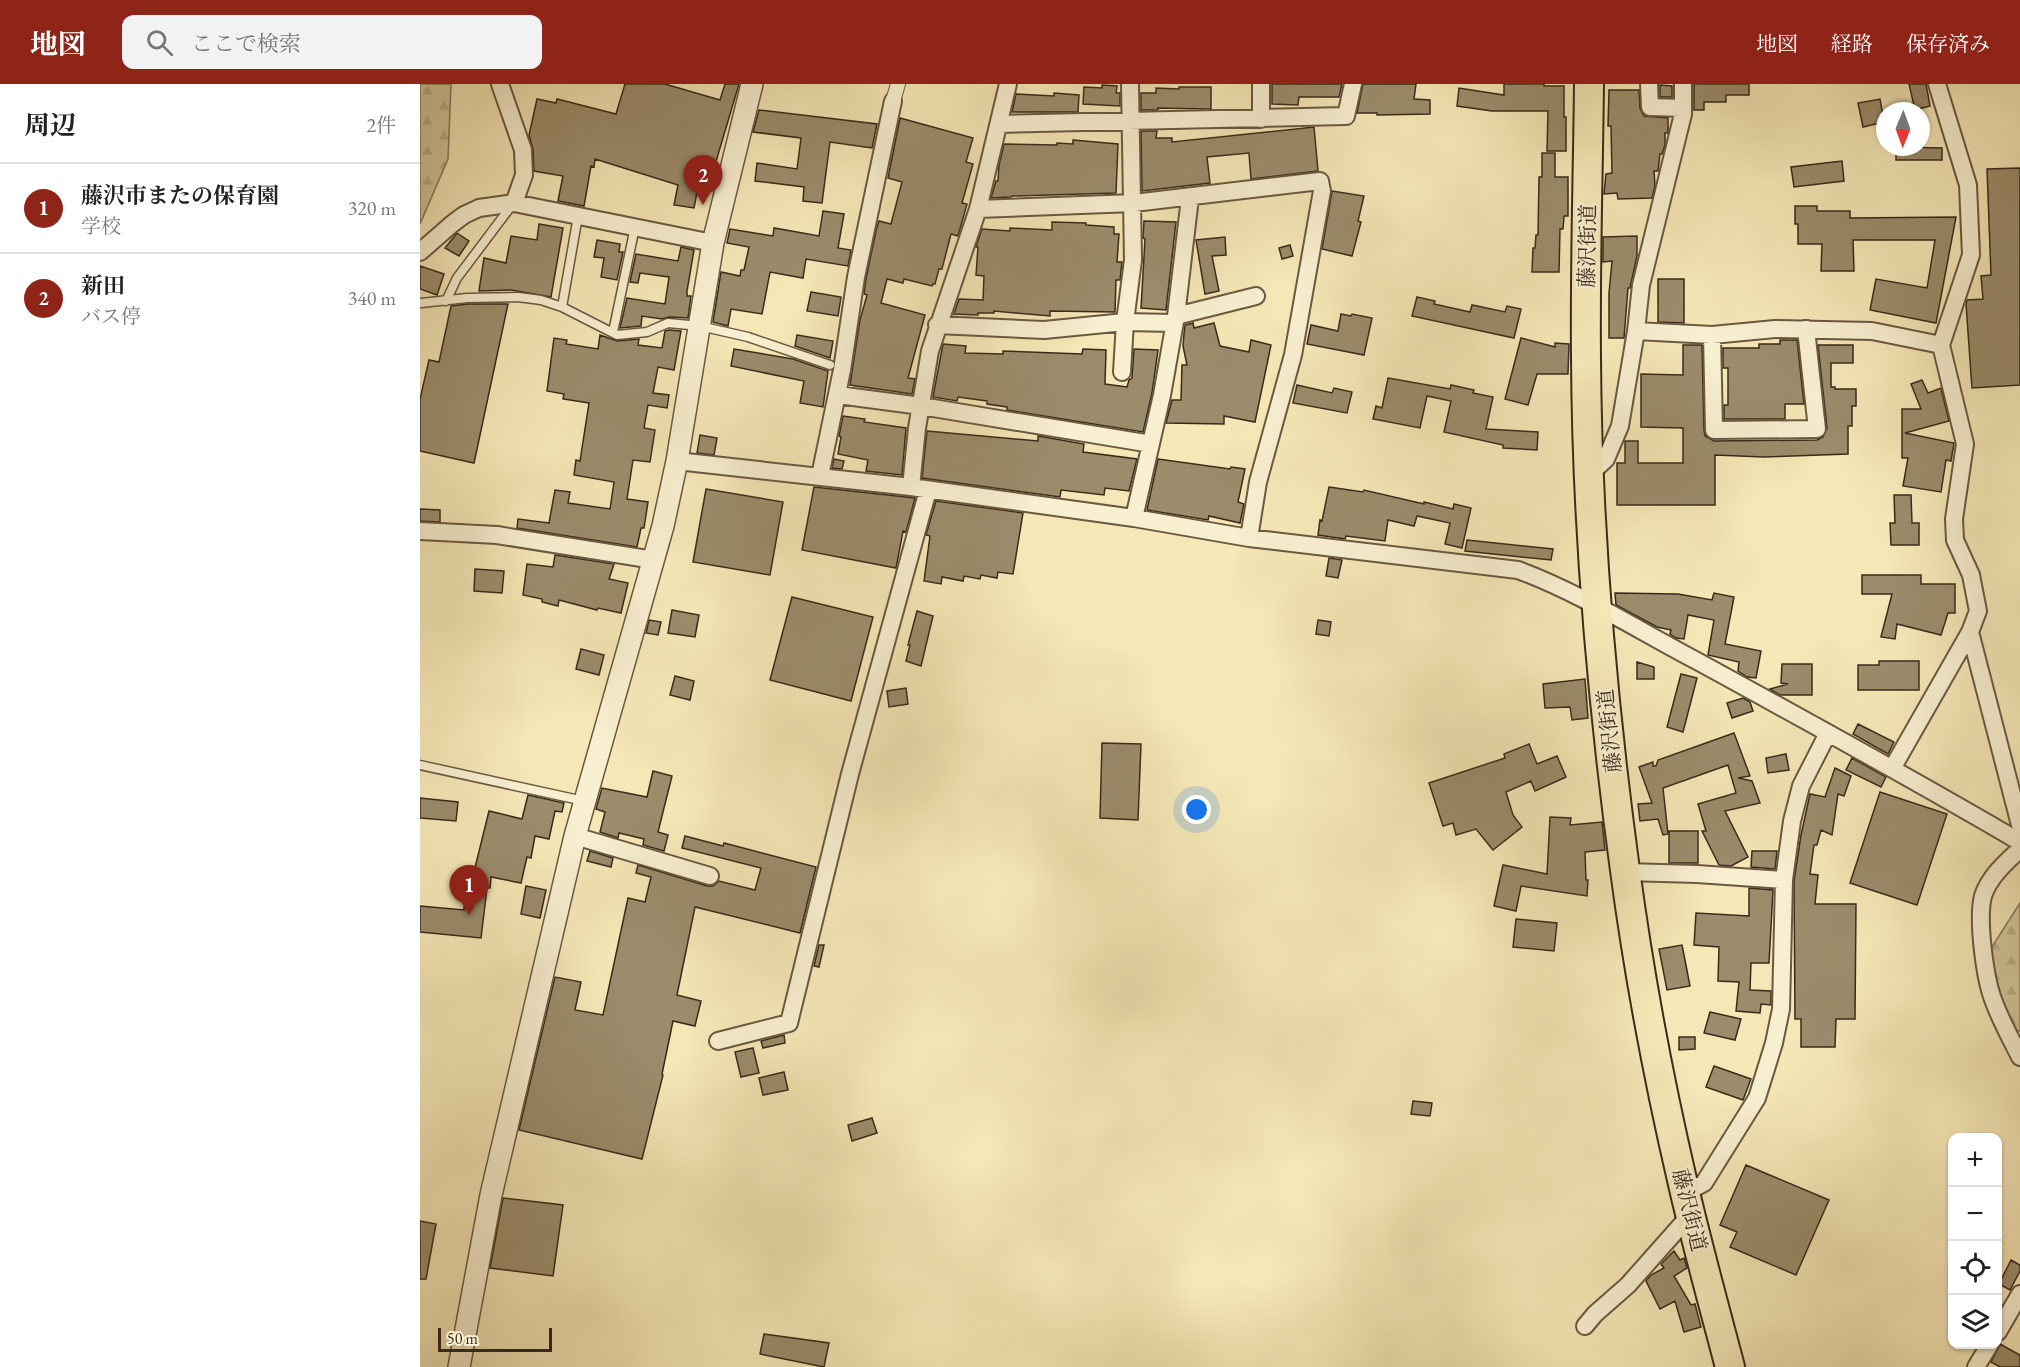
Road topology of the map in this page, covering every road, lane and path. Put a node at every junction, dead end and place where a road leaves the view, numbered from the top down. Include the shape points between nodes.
1 (500, 84) edge
2 (752, 84) edge
3 (897, 84) edge
4 (1008, 84) edge
5 (1130, 84) edge
6 (1261, 84) edge
7 (1353, 84) edge
8 (1589, 84) edge
9 (1649, 84) edge
10 (1683, 84) edge
11 (1937, 84) edge
12 (893, 101) joint
13 (1683, 108) junction
14 (1261, 119) junction
15 (1130, 121) junction
16 (999, 124) junction
17 (1190, 198) junction
18 (514, 203) junction
19 (1134, 203) junction
20 (978, 209) junction
21 (578, 216) junction
22 (635, 227) junction
23 (713, 243) junction
24 (420, 252) edge
25 (1256, 296) dead end
26 (446, 301) junction
27 (421, 303) edge
28 (562, 307) junction
29 (1175, 319) junction
30 (1125, 322) junction
31 (938, 325) junction
32 (700, 326) junction
33 (1806, 329) junction
34 (1636, 331) junction
35 (613, 332) junction
36 (1712, 335) junction
37 (1941, 345) junction
38 (830, 365) dead end
39 (1122, 372) dead end
40 (838, 395) junction
41 (921, 406) junction
42 (1151, 444) junction
43 (678, 461) junction
44 (1589, 475) junction
45 (820, 476) junction
46 (911, 487) junction
47 (928, 490) junction
48 (1134, 518) junction
49 (420, 531) edge
50 (1249, 538) junction
51 (654, 560) junction
52 (1597, 608) junction
53 (1970, 632) junction
54 (1828, 733) junction
55 (420, 765) edge
56 (1893, 767) junction
57 (585, 802) junction
58 (2020, 825) edge
59 (575, 836) junction
60 (2020, 842) edge
61 (2020, 849) edge
62 (1625, 872) junction
63 (710, 876) dead end
64 (1784, 880) junction
65 (718, 1041) dead end
66 (2020, 1057) edge
67 (1688, 1204) junction
68 (2020, 1294) edge
69 (2002, 1325) edge
70 (1585, 1326) dead end
71 (1987, 1349) edge
72 (459, 1367) edge
73 (1730, 1367) edge
74 (1976, 1367) edge

1 - 18 street via 523,150 524,175
2 - 23 street
3 - 12 street
4 - 16 street
5 - 15 street
6 - 14 street
7 - 14 street via 1346,116
8 - 44 highway, 藤沢街道
9 - 13 street via 1650,107
10 - 13 street
11 - 37 street via 1968,185 1971,255
12 - 40 street via 855,277
13 - 34 street via 1641,285
14 - 15 street
15 - 16 street
15 - 19 street
16 - 20 street
17 - 19 street
17 - 29 street
17 - 50 street via 1320,181 1322,191 1293,355 1258,482
18 - 21 street
18 - 24 street via 479,208 452,224
18 - 26 lane via 457,278
19 - 20 street
19 - 30 street via 1133,260
20 - 31 street
21 - 22 street
21 - 28 lane
22 - 23 street
22 - 35 lane
23 - 32 street
25 - 29 street
26 - 27 lane
26 - 28 lane via 518,297
28 - 35 lane
29 - 30 street
29 - 42 street
30 - 31 street via 1044,330
30 - 39 street
31 - 41 street
32 - 35 lane via 668,323 647,332
32 - 38 lane via 748,337
32 - 43 street
33 - 36 street
33 - 36 street via 1816,429 1714,430
33 - 37 street via 1872,331
34 - 36 street
34 - 44 street via 1620,426 1606,459
37 - 53 street via 1965,444 1954,519 1955,540 1971,575 1978,611
40 - 41 street
40 - 45 street
41 - 42 street
41 - 46 street
42 - 48 street
43 - 45 street
43 - 51 street
44 - 52 highway, 藤沢街道
45 - 46 street
46 - 47 street
47 - 48 street
47 - 65 street via 850,774 789,1023
48 - 50 street
49 - 51 street via 497,535
50 - 52 street via 1518,570
51 - 57 street
52 - 54 street
52 - 62 highway, 藤沢街道
53 - 56 street
53 - 58 street
54 - 56 street
54 - 64 street via 1801,786
55 - 57 lane
56 - 60 street
57 - 59 street
59 - 63 street
59 - 72 street via 490,1195
61 - 66 street via 1998,869 1983,895 1981,920 1993,1000
62 - 64 street
62 - 67 highway, 藤沢街道 via 1644,998
64 - 67 street via 1781,1008 1774,1043 1757,1098
67 - 70 street via 1628,1285
67 - 73 highway, 藤沢街道
68 - 69 street
71 - 74 street

